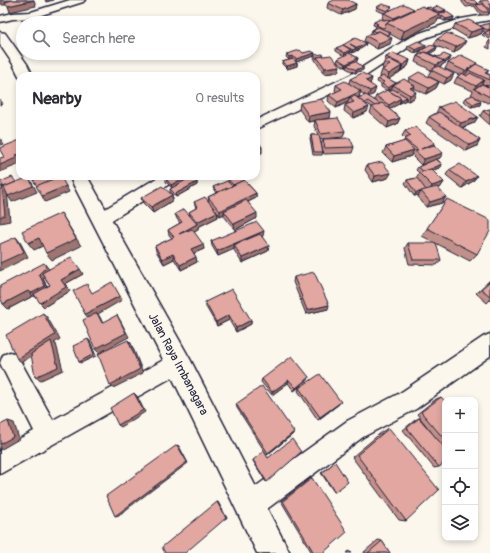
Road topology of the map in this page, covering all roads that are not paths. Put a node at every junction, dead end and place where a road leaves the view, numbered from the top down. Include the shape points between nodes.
1 (80, 0) edge
2 (490, 17) edge
3 (0, 19) edge
4 (0, 36) edge
5 (16, 58) edge
6 (17, 60) edge
7 (24, 72) edge
8 (260, 123) edge
9 (80, 180) edge
10 (164, 180) edge
11 (101, 219) junction
12 (490, 344) edge
13 (10, 362) dead end
14 (178, 363) junction
15 (48, 435) junction
16 (0, 462) edge
17 (250, 506) junction
18 (274, 553) edge

1 - 3 street via 28,15
2 - 8 street via 465,20 424,35 354,78
4 - 5 highway
6 - 7 highway
9 - 11 highway, Jalan Raya Imbanagara
10 - 11 street
11 - 14 highway, Jalan Raya Imbanagara
12 - 17 street via 408,401 355,429
13 - 15 street
14 - 15 street
14 - 17 highway, Jalan Raya Imbanagara
15 - 16 street
17 - 18 highway, Jalan Raya Imbanagara

